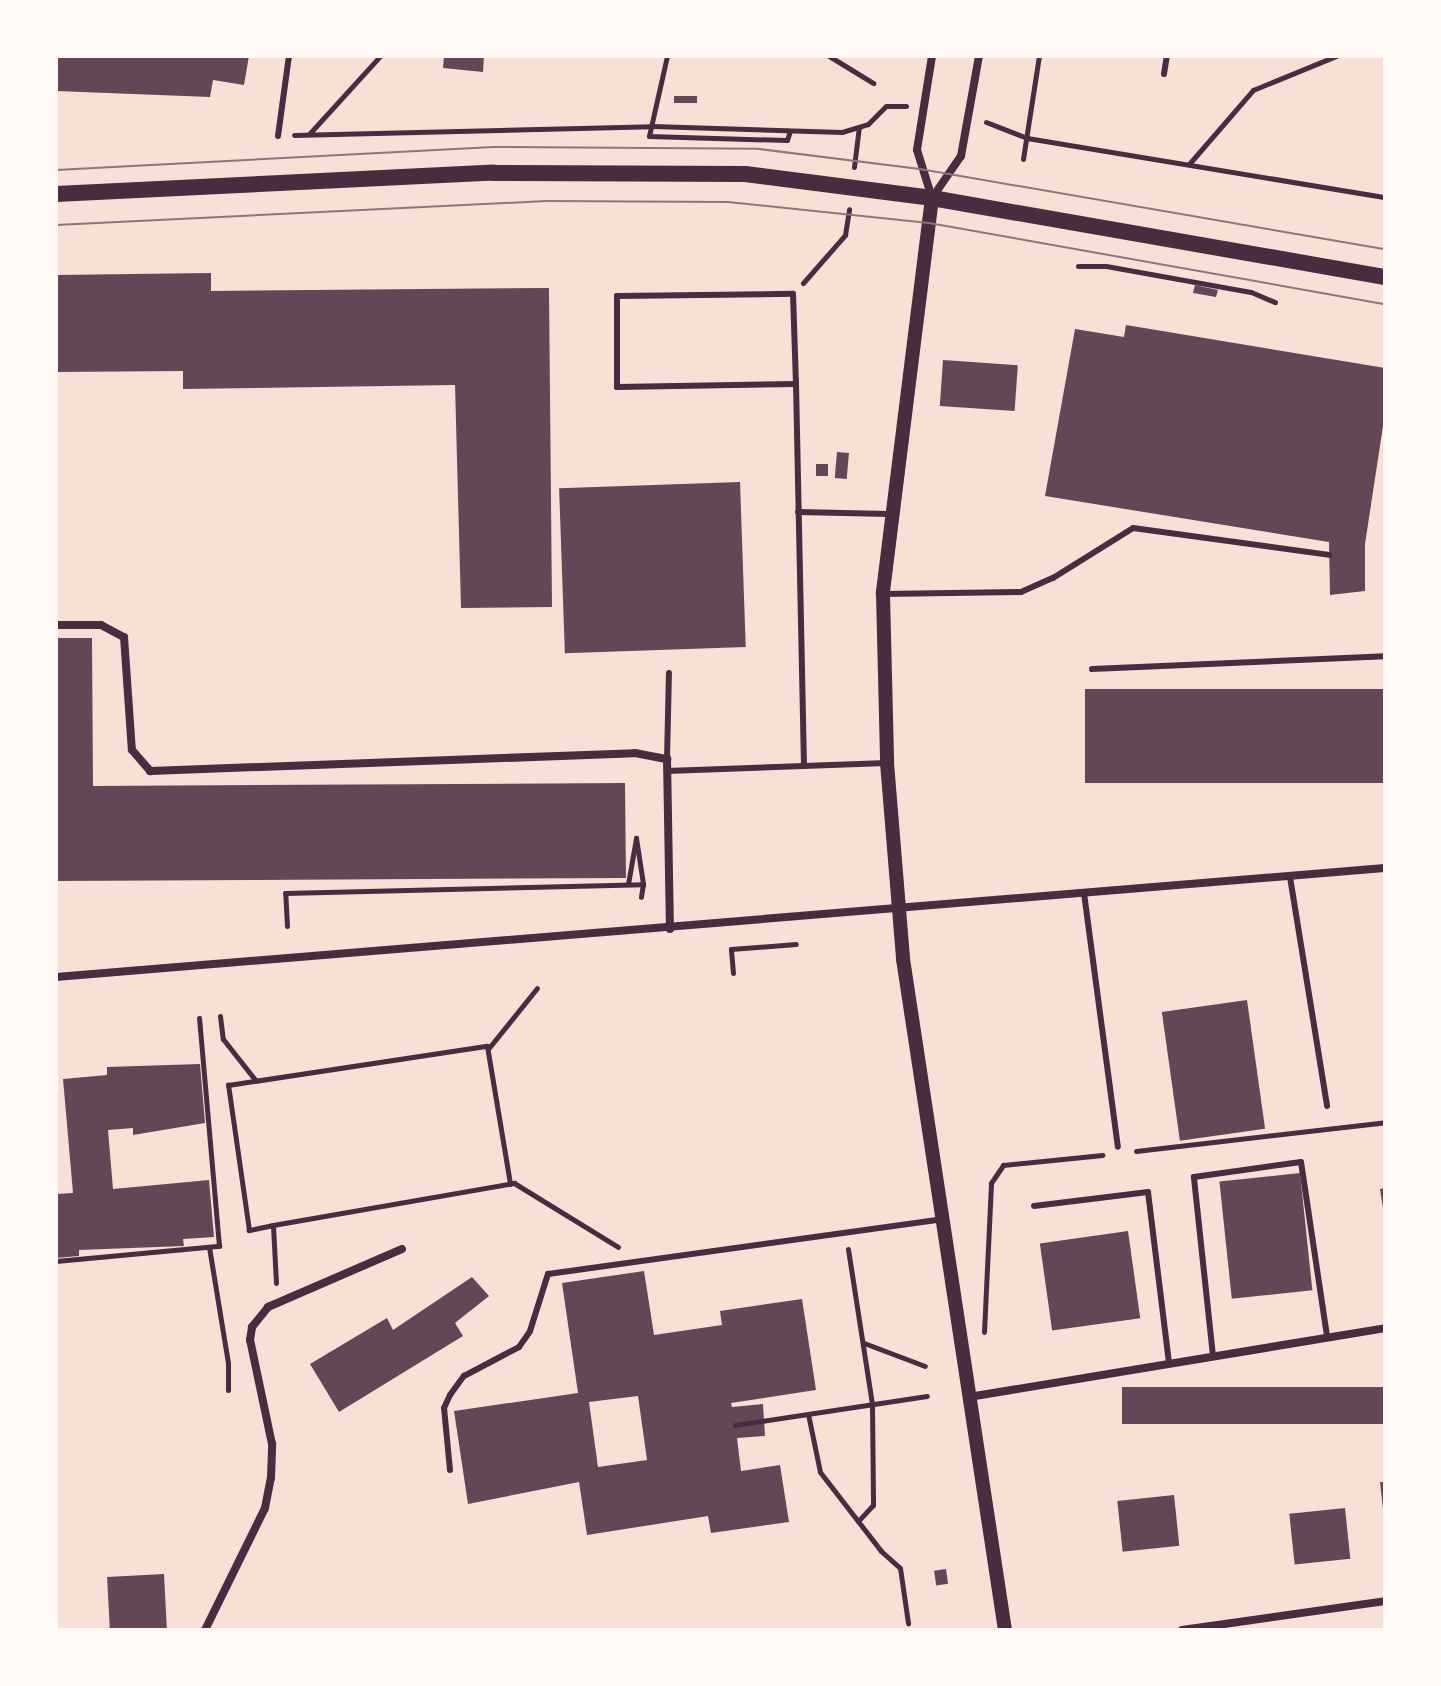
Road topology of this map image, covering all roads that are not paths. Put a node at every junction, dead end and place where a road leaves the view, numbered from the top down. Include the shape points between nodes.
1 (289, 56) edge
2 (932, 56) edge
3 (979, 56) edge
4 (1167, 56) edge
5 (1164, 74) dead end
6 (278, 136) road end
7 (56, 194) edge
8 (932, 198) junction
9 (1385, 277) edge
10 (796, 384) junction
11 (798, 512) junction
12 (889, 514) junction
13 (1329, 555) dead end
14 (883, 594) junction
15 (56, 625) edge
16 (1385, 656) edge
17 (1092, 669) dead end
18 (669, 673) dead end
19 (667, 759) junction
20 (887, 763) junction
21 (804, 766) junction
22 (667, 771) junction
23 (1385, 868) edge
24 (1290, 877) junction
25 (1084, 893) junction
26 (897, 911) junction
27 (670, 929) junction
28 (56, 977) edge
29 (1327, 1106) dead end
30 (1118, 1147) dead end
31 (1034, 1206) dead end
32 (942, 1219) junction
33 (402, 1249) dead end
34 (1385, 1328) edge
35 (1327, 1337) junction
36 (1213, 1356) junction
37 (1169, 1362) junction
38 (969, 1397) junction
39 (450, 1470) dead end
40 (1385, 1601) edge
41 (205, 1630) edge
42 (1005, 1630) edge
43 (1182, 1630) edge

1 - 6 lane
2 - 8 street via 917,150
3 - 8 street via 961,156
4 - 5 lane
7 - 8 main road via 604,170 745,174
8 - 9 main road
8 - 12 street
10 - 10 lane via 617,387 617,296 793,294
10 - 11 lane
11 - 12 lane
11 - 21 lane
12 - 14 street
13 - 14 lane via 1133,528 1021,592
14 - 20 street
15 - 19 street via 101,625 124,637 132,750 150,771 635,753
16 - 17 lane
18 - 19 lane
19 - 22 street
20 - 21 lane
20 - 26 street
21 - 22 lane
22 - 27 street
23 - 24 street
24 - 25 street
24 - 29 lane
25 - 26 street
25 - 30 lane
26 - 27 street
26 - 32 street
27 - 28 street
31 - 37 lane via 1148,1192
32 - 38 street
32 - 39 lane via 548,1274 530,1331 519,1347 464,1376 444,1408
33 - 41 street via 258,1316 250,1340 272,1444 265,1508
34 - 35 street
35 - 36 street
35 - 36 lane via 1301,1162 1194,1177
36 - 37 street
37 - 38 street
38 - 42 street
40 - 43 street

